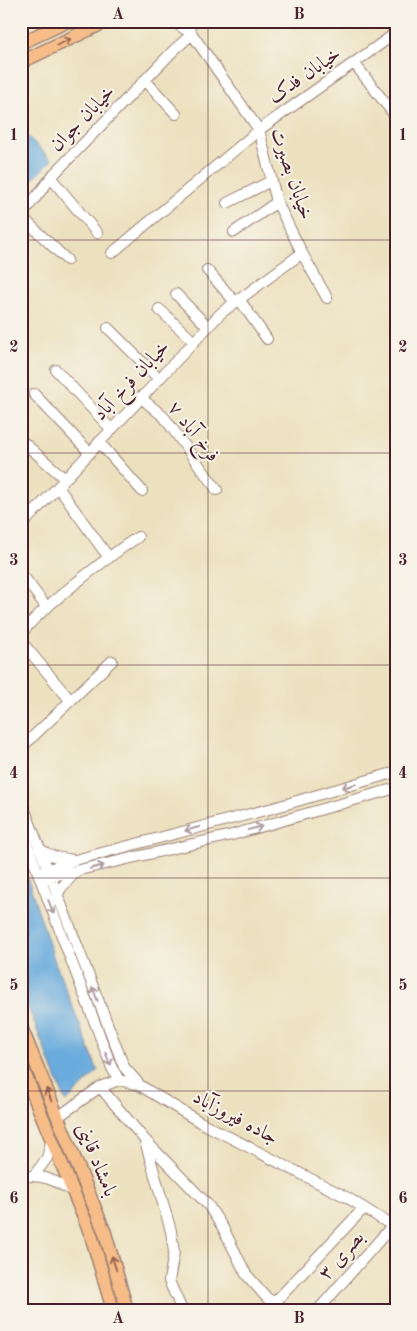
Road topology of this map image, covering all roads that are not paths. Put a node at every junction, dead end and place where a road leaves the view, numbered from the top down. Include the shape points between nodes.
1 (68, 21) edge
2 (107, 21) edge
3 (172, 21) edge
4 (186, 21) edge
5 (387, 21) edge
6 (396, 32) edge
7 (192, 34) junction
8 (21, 43) edge
9 (21, 62) edge
10 (354, 63) junction
11 (145, 80) junction
12 (176, 114) dead end
13 (396, 117) edge
14 (259, 130) junction
15 (51, 178) junction
16 (271, 181) junction
17 (277, 202) junction
18 (226, 203) dead end
19 (21, 216) edge
20 (97, 232) dead end
21 (234, 232) dead end
22 (112, 253) dead end
23 (302, 253) junction
24 (67, 260) dead end
25 (207, 270) dead end
26 (176, 294) dead end
27 (327, 298) dead end
28 (237, 300) junction
29 (159, 310) dead end
30 (208, 327) junction
31 (108, 328) dead end
32 (267, 339) dead end
33 (194, 342) junction
34 (56, 370) dead end
35 (158, 378) junction
36 (34, 394) dead end
37 (140, 397) junction
38 (111, 428) junction
39 (21, 440) edge
40 (99, 442) junction
41 (89, 452) junction
42 (61, 483) junction
43 (216, 490) dead end
44 (142, 491) dead end
45 (21, 526) edge
46 (138, 537) dead end
47 (109, 558) junction
48 (21, 573) edge
49 (47, 608) junction
50 (21, 635) edge
51 (21, 641) edge
52 (112, 661) dead end
53 (70, 700) junction
54 (21, 748) edge
55 (396, 772) edge
56 (396, 788) edge
57 (21, 800) edge
58 (21, 828) edge
59 (39, 848) junction
60 (75, 860) junction
61 (76, 872) junction
62 (44, 875) junction
63 (57, 896) junction
64 (21, 1028) edge
65 (21, 1065) edge
66 (119, 1080) junction
67 (139, 1084) junction
68 (100, 1087) junction
69 (58, 1117) junction
70 (52, 1138) junction
71 (145, 1140) junction
72 (35, 1174) junction
73 (21, 1177) edge
74 (74, 1192) junction
75 (364, 1208) junction
76 (394, 1227) edge
77 (275, 1302) junction
78 (113, 1310) edge
79 (127, 1310) edge
80 (182, 1310) edge
81 (286, 1310) edge
82 (318, 1310) edge

1 - 8 main road
9 -> 2 main road
3 - 7 street
4 - 7 street
5 - 6 street
6 - 10 street, خیابان فدک
7 - 11 street, خیابان جوان
7 - 14 street, خیابان بصیرت
10 - 13 street
10 - 14 street, خیابان فدک
11 - 12 street
11 - 15 street, خیابان جوان
14 - 16 street, خیابان بصیرت
14 - 22 street, خیابان فدک
15 - 19 street, خیابان جوان
15 - 20 street
16 - 17 street, خیابان بصیرت
16 - 18 street
17 - 21 street
17 - 23 street, خیابان بصیرت
19 - 24 street
23 - 27 street, خیابان بصیرت
23 - 28 street, خیابان فرخ آباد
25 - 28 street
26 - 30 street
28 - 30 street, خیابان فرخ آباد
28 - 32 street
29 - 33 street
30 - 33 street, خیابان فرخ آباد
31 - 35 street
33 - 35 street, خیابان فرخ آباد
34 - 38 street
35 - 37 street, خیابان فرخ آباد
36 - 41 street
37 - 38 street, خیابان فرخ آباد
37 - 43 street, فرخ آباد ۷ via 164,417
38 - 40 street, خیابان فرخ آباد
39 - 42 street
40 - 41 street, خیابان فرخ آباد
40 - 44 street
41 - 42 street, خیابان فرخ آباد
42 - 45 street, خیابان فرخ آباد
42 - 47 street
46 - 47 street
47 - 49 street
48 - 49 street
49 - 50 street
51 - 53 street
52 - 53 street
53 - 54 street
55 -> 60 street
61 -> 56 street via 232,835
57 - 59 street
58 - 62 street
59 - 60 street via 55,857
59 - 62 street
60 - 62 street
61 - 62 street
61 - 63 street
62 - 63 street
62 -> 66 street
67 -> 63 street via 124,1067
69 -> 64 main road, بامشاد قاینی
65 - 70 main road, بامشاد قاینی
66 - 67 street, جاده فیروزآباد
66 - 68 street
67 - 75 street, جاده فیروزآباد via 200,1122
68 - 69 street
68 - 71 street
79 -> 69 main road, بامشاد قاینی via 105,1234
70 - 72 street via 47,1158
70 - 74 main road, بامشاد قاینی
71 - 77 street via 208,1205 246,1274 267,1298
71 - 80 street via 171,1231 174,1252 169,1281
72 - 73 street
72 - 74 street
74 - 78 main road, بامشاد قاینی via 91,1235
75 - 76 street, جاده فیروزآباد
75 - 77 street
76 - 82 street, بصری ۳
77 - 81 street

